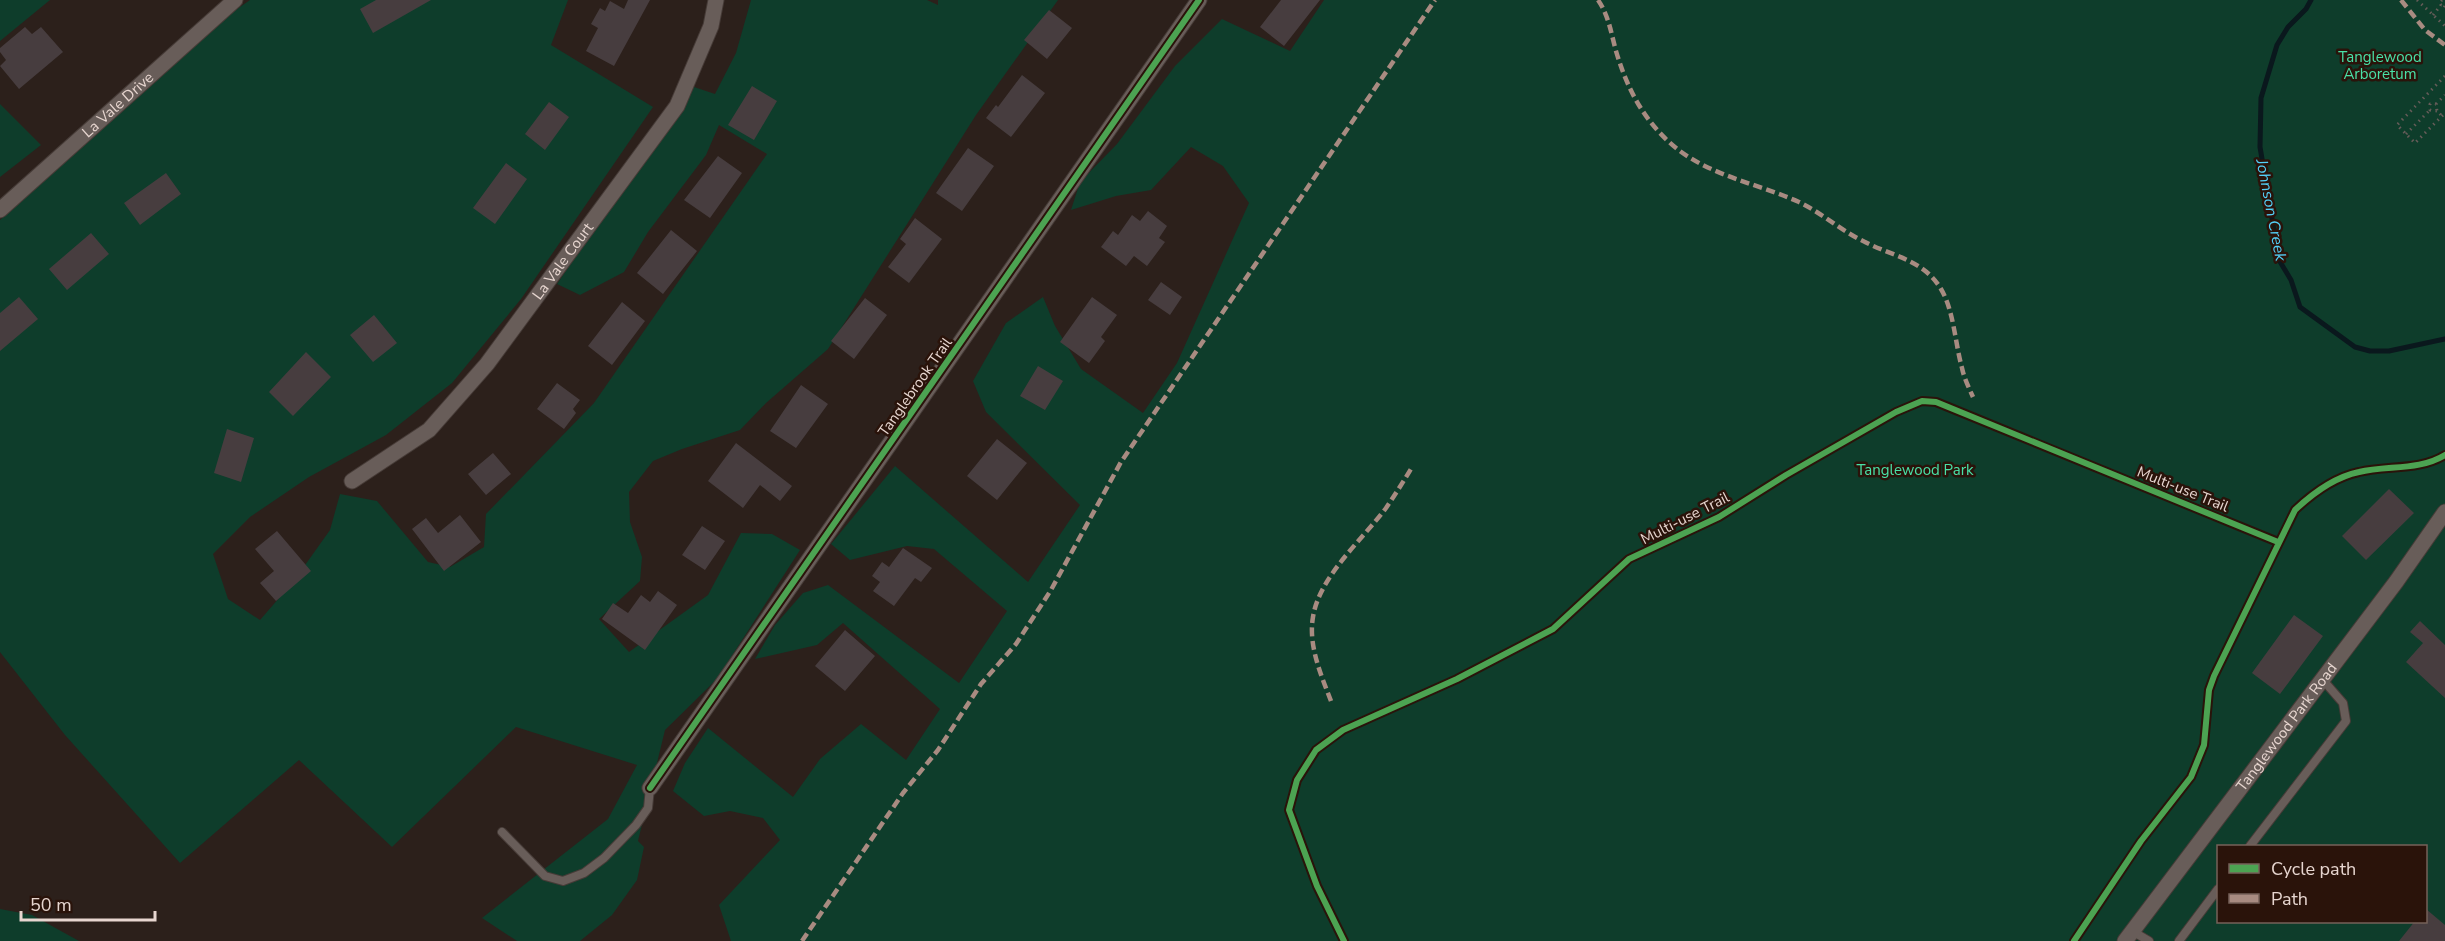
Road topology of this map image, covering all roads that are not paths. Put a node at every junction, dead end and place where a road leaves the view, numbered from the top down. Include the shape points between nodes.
1 (235, 0) edge
2 (716, 0) edge
3 (1199, 0) edge
4 (0, 210) edge
5 (352, 481) dead end
6 (2445, 512) edge
7 (2323, 680) junction
8 (650, 788) joint
9 (502, 832) dead end
10 (2251, 845) edge
11 (2217, 890) edge
12 (2129, 936) edge
13 (2149, 941) edge
14 (2179, 941) edge

1 - 4 street, La Vale Drive
2 - 5 street, La Vale Court via 711,26 677,106 488,364 429,430
3 - 8 street, Tanglebrook Trail
6 - 7 street, Tanglewood Park Road
7 - 10 lane via 2343,703 2346,721
7 - 12 street, Tanglewood Park Road
8 - 9 lane via 648,808 636,825 584,873 563,881 545,876
11 - 14 lane
12 - 13 lane

